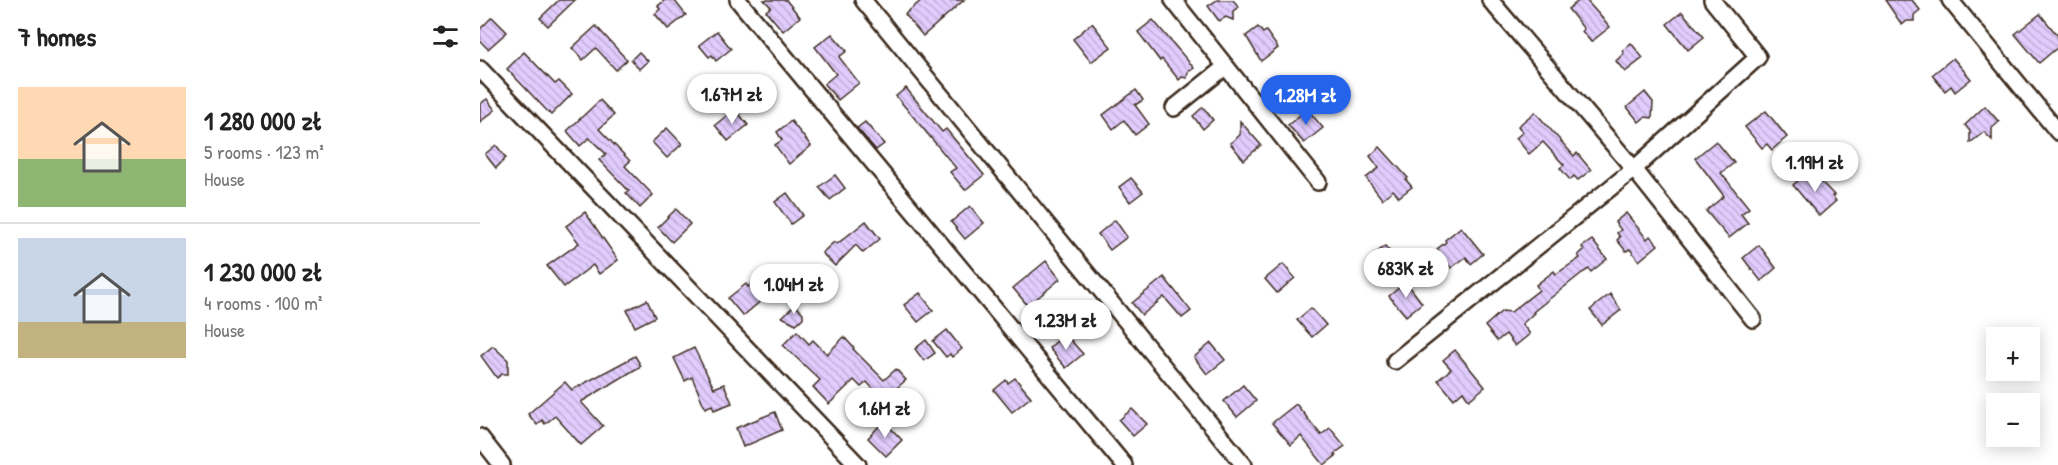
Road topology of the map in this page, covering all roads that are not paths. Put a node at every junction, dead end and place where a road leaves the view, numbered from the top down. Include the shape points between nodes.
1 (738, 0) edge
2 (863, 0) edge
3 (1173, 0) edge
4 (1490, 0) edge
5 (1712, 0) edge
6 (1950, 0) edge
7 (1224, 67) junction
8 (480, 69) edge
9 (1174, 108) dead end
10 (2058, 132) edge
11 (1634, 169) junction
12 (1318, 182) dead end
13 (1753, 319) dead end
14 (1395, 361) dead end
15 (480, 437) edge
16 (502, 465) edge
17 (858, 465) edge
18 (1124, 465) edge
19 (1244, 465) edge

1 - 18 street
2 - 19 street
3 - 7 street
4 - 11 street
5 - 11 street via 1758,57
6 - 10 street
7 - 9 street
7 - 12 street
8 - 17 street
11 - 13 street
11 - 14 street
15 - 16 street

